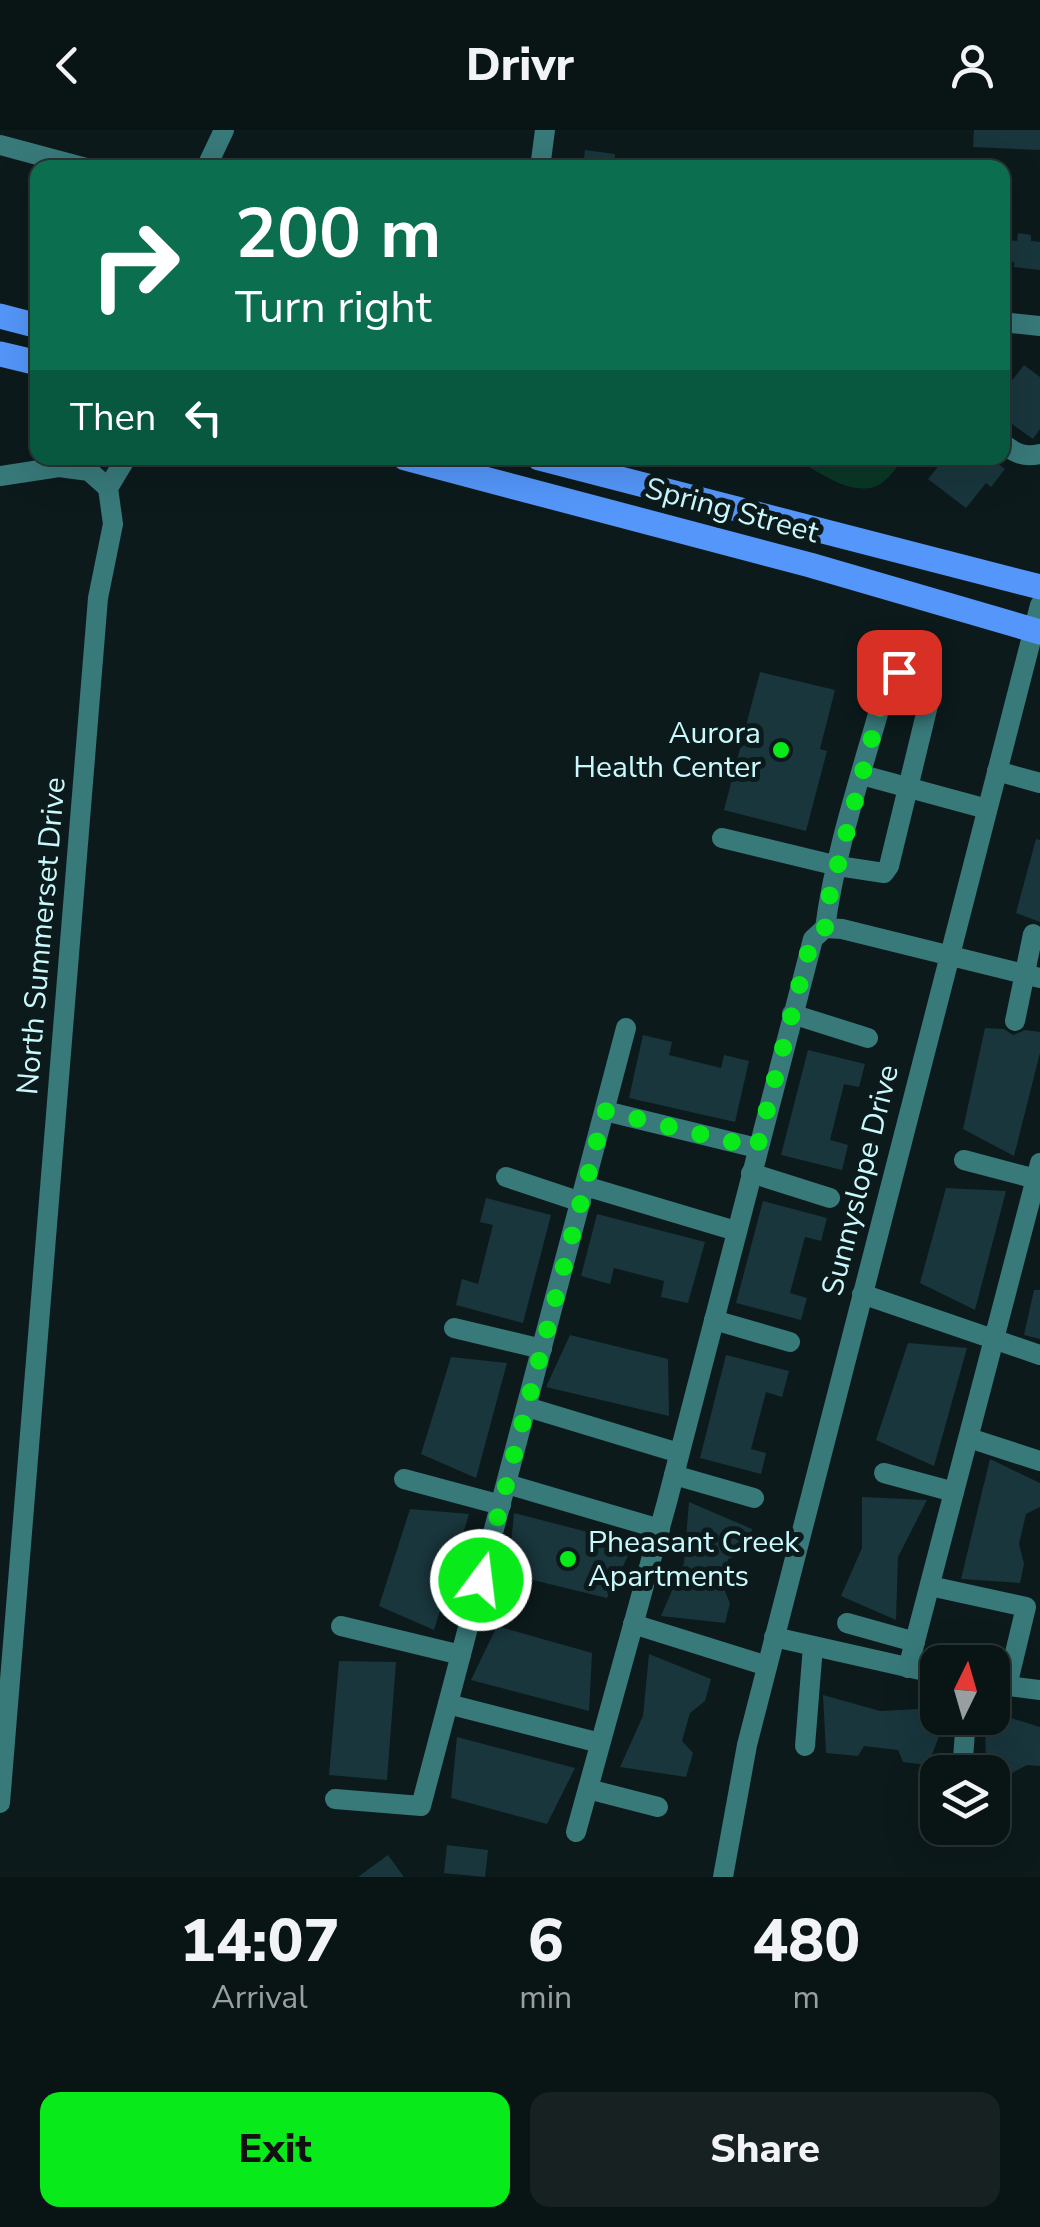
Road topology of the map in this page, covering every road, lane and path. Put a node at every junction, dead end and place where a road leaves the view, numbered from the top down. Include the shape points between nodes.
1 (224, 130) edge
2 (545, 130) edge
3 (0, 146) edge
4 (55, 160) edge
5 (210, 160) edge
6 (541, 160) edge
7 (0, 316) edge
8 (1010, 323) edge
9 (30, 324) edge
10 (1040, 326) edge
11 (0, 354) edge
12 (30, 360) edge
13 (1010, 450) edge
14 (1040, 454) edge
15 (48, 465) edge
16 (70, 465) edge
17 (122, 465) edge
18 (431, 465) edge
19 (566, 465) edge
20 (0, 476) edge
21 (108, 488) junction
22 (1040, 587) edge
23 (1038, 623) edge
24 (997, 771) junction
25 (862, 775) junction
26 (1040, 783) edge
27 (908, 788) junction
28 (987, 809) junction
29 (722, 838) dead end
30 (838, 866) junction
31 (825, 928) junction
32 (1034, 934) dead end
33 (949, 954) junction
34 (1033, 977) edge
35 (792, 1014) junction
36 (1015, 1021) dead end
37 (626, 1028) dead end
38 (868, 1038) dead end
39 (605, 1111) junction
40 (757, 1148) junction
41 (964, 1160) dead end
42 (751, 1172) junction
43 (506, 1177) dead end
44 (1039, 1177) edge
45 (583, 1194) junction
46 (830, 1198) dead end
47 (736, 1231) junction
48 (862, 1294) junction
49 (714, 1320) junction
50 (454, 1328) dead end
51 (994, 1341) junction
52 (790, 1342) dead end
53 (542, 1349) junction
54 (1040, 1355) edge
55 (527, 1407) junction
56 (969, 1438) junction
57 (680, 1453) junction
58 (1040, 1461) edge
59 (884, 1473) dead end
60 (674, 1474) junction
61 (404, 1479) dead end
62 (506, 1484) junction
63 (954, 1492) junction
64 (754, 1498) dead end
65 (501, 1505) junction
66 (660, 1529) junction
67 (930, 1586) junction
68 (633, 1624) junction
69 (847, 1624) dead end
70 (342, 1626) dead end
71 (774, 1638) junction
72 (915, 1642) junction
73 (813, 1646) junction
74 (1010, 1654) edge
75 (461, 1655) junction
76 (767, 1666) junction
77 (908, 1668) junction
78 (920, 1670) edge
79 (1010, 1686) edge
80 (1040, 1690) edge
81 (448, 1704) junction
82 (600, 1743) junction
83 (805, 1746) dead end
84 (588, 1789) junction
85 (1, 1793) edge
86 (335, 1800) dead end
87 (658, 1807) dead end
88 (576, 1832) dead end
89 (723, 1877) edge

1 - 5 street
2 - 6 street
3 - 4 street
7 - 9 main road
8 - 10 street
11 - 12 main road
13 - 14 street
15 - 20 street
16 - 21 street
17 - 21 street
18 - 23 main road, Spring Street
19 - 22 main road, Spring Street
21 - 85 street, North Summerset Drive via 113,524 98,598
23 - 24 street, Sunnyslope Drive
24 - 26 street
24 - 28 street, Sunnyslope Drive
25 - 27 street
25 - 27 street via 891,675 926,679 932,693
25 - 30 street
27 - 28 street
27 - 30 street via 884,872
28 - 33 street, Sunnyslope Drive
29 - 30 street
30 - 31 street
31 - 33 street
31 - 35 street via 813,939
32 - 34 street
33 - 34 street
33 - 48 street, Sunnyslope Drive
34 - 36 street
35 - 38 street
35 - 40 street
37 - 39 street
39 - 40 street
39 - 45 street
40 - 42 street
41 - 44 street
42 - 46 street
42 - 47 street
43 - 45 street
44 - 51 street
45 - 47 street
45 - 53 street
47 - 49 street
48 - 51 street
48 - 71 street, Sunnyslope Drive
49 - 52 street
49 - 57 street
50 - 53 street
51 - 54 street
51 - 56 street
53 - 55 street
55 - 57 street
55 - 62 street
56 - 58 street
56 - 63 street
57 - 60 street
59 - 63 street
60 - 64 street
60 - 66 street
61 - 65 street
62 - 65 street
62 - 66 street
63 - 67 street
65 - 75 street
66 - 68 street
67 - 72 street
67 - 74 street via 1026,1607
68 - 76 street
68 - 82 street
69 - 72 street
70 - 75 street
71 - 73 street
71 - 76 street, Sunnyslope Drive
72 - 77 street
73 - 77 street
73 - 83 street
75 - 81 street
76 - 89 street, Sunnyslope Drive
77 - 78 street
79 - 80 street
81 - 82 street
81 - 86 street via 421,1806
82 - 84 street
84 - 87 street
84 - 88 street

